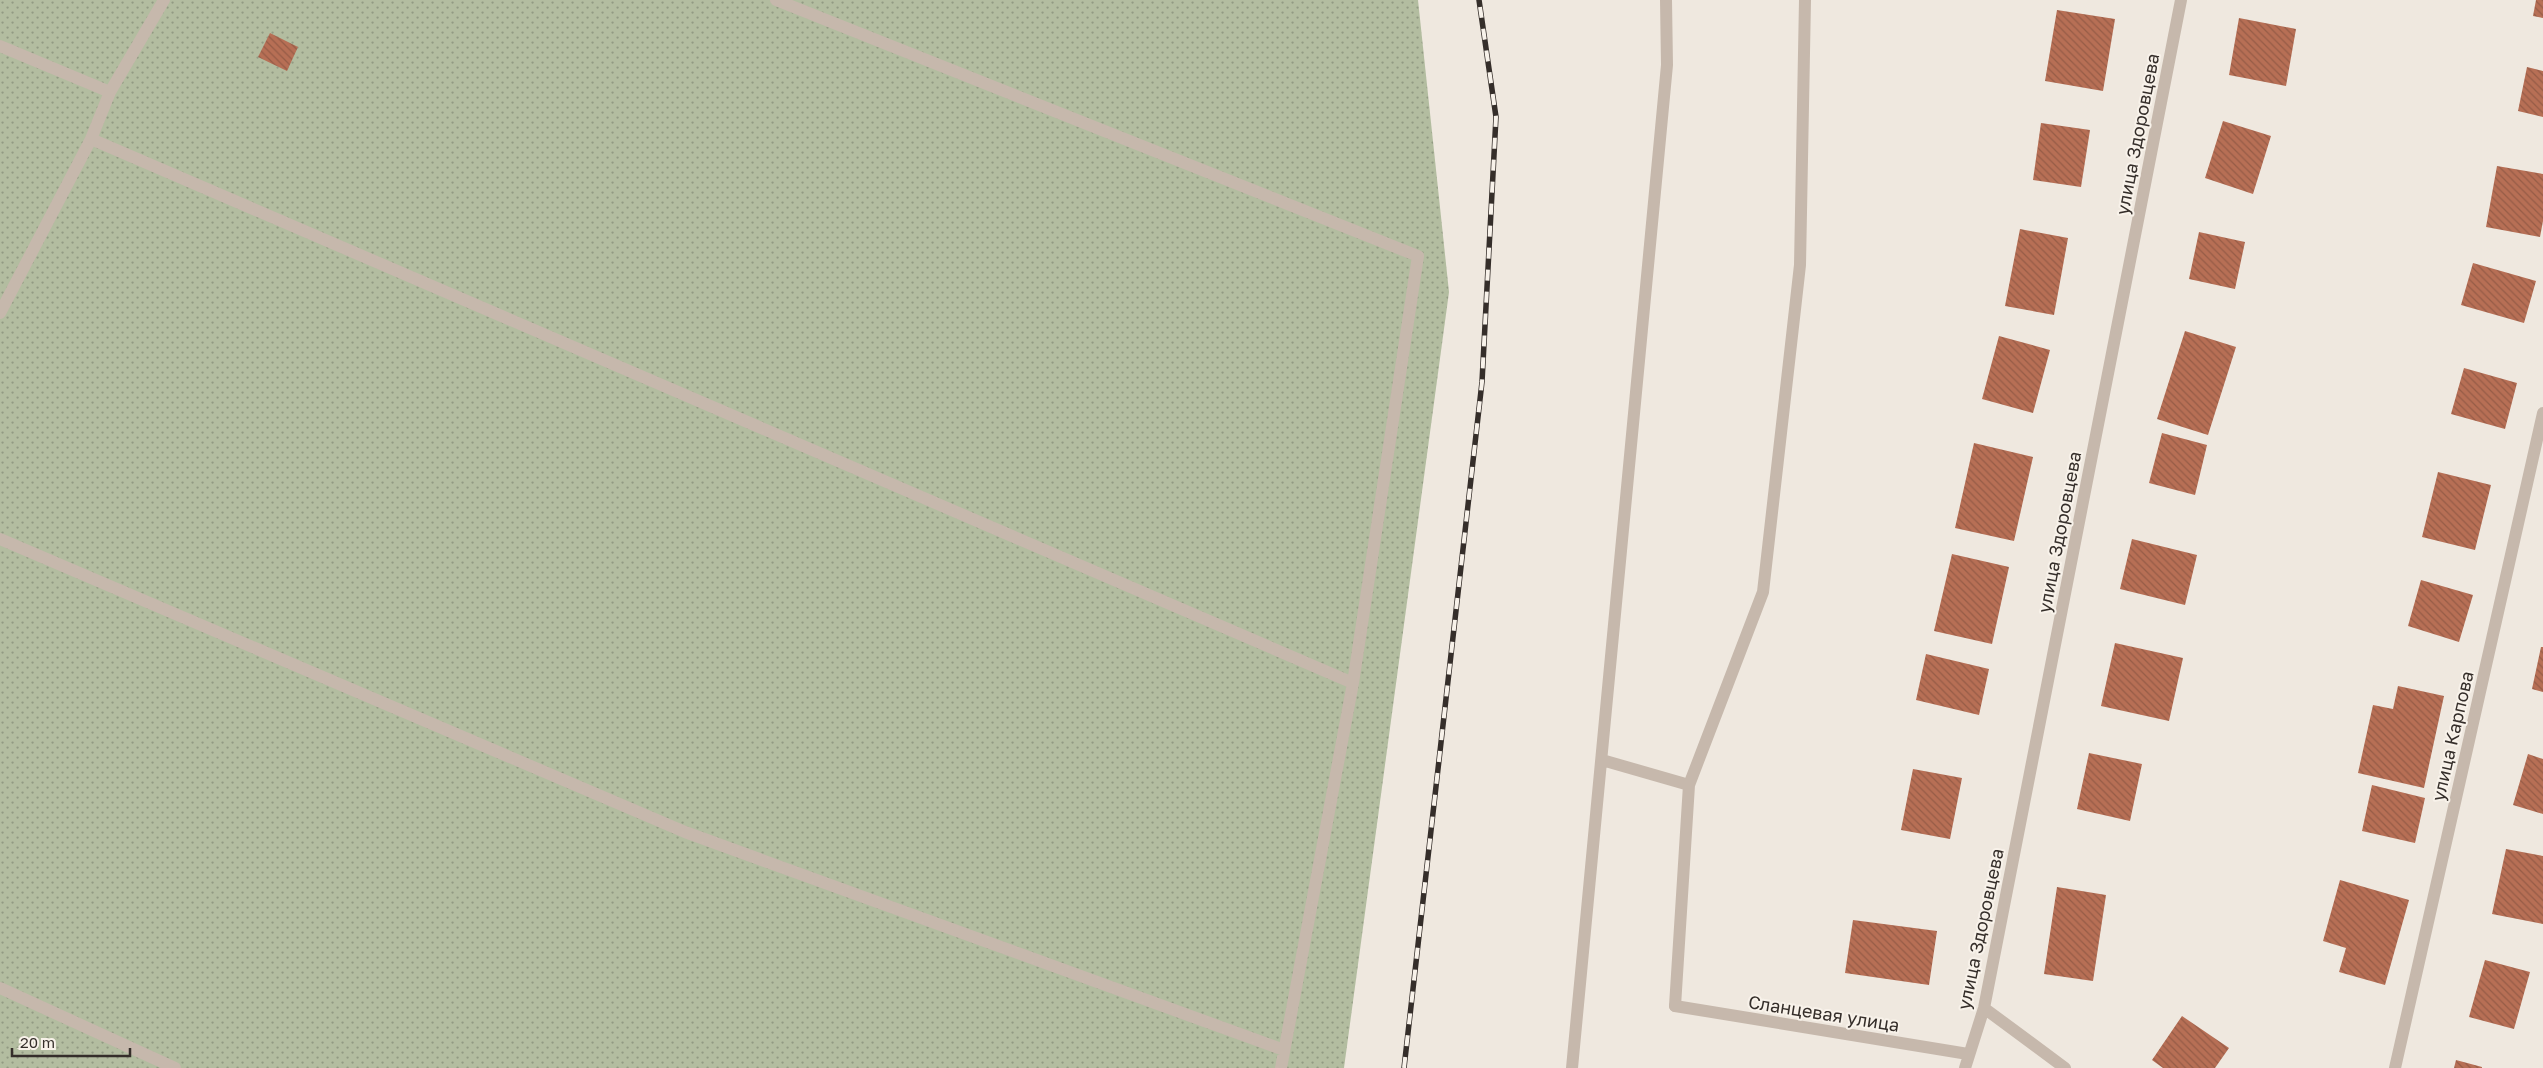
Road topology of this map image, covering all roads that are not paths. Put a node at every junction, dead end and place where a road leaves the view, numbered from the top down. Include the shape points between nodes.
1 (164, 0) edge
2 (776, 0) edge
3 (1666, 0) edge
4 (1805, 0) edge
5 (2181, 0) edge
6 (0, 46) edge
7 (110, 92) junction
8 (91, 139) junction
9 (0, 313) edge
10 (2543, 413) edge
11 (0, 539) edge
12 (1353, 683) junction
13 (1602, 760) junction
14 (1689, 785) junction
15 (0, 988) edge
16 (1984, 1008) junction
17 (1284, 1050) junction
18 (1968, 1054) junction
19 (175, 1068) edge
20 (1281, 1068) edge
21 (1572, 1068) edge
22 (1965, 1068) edge
23 (2065, 1068) edge
24 (2395, 1068) edge

1 - 7 street
2 - 12 street via 1418,256
3 - 13 street via 1667,65
4 - 14 street via 1800,265 1763,592
5 - 16 street, улица Здоровцева
6 - 7 street
7 - 8 street
8 - 9 street
8 - 12 street
10 - 24 street, улица Карпова
11 - 17 street via 685,832
12 - 17 street
13 - 14 street
13 - 21 street
14 - 18 street, Сланцевая улица via 1675,1006
15 - 19 street
16 - 18 street, улица Здоровцева
16 - 23 street
17 - 20 street
18 - 22 street, улица Здоровцева

